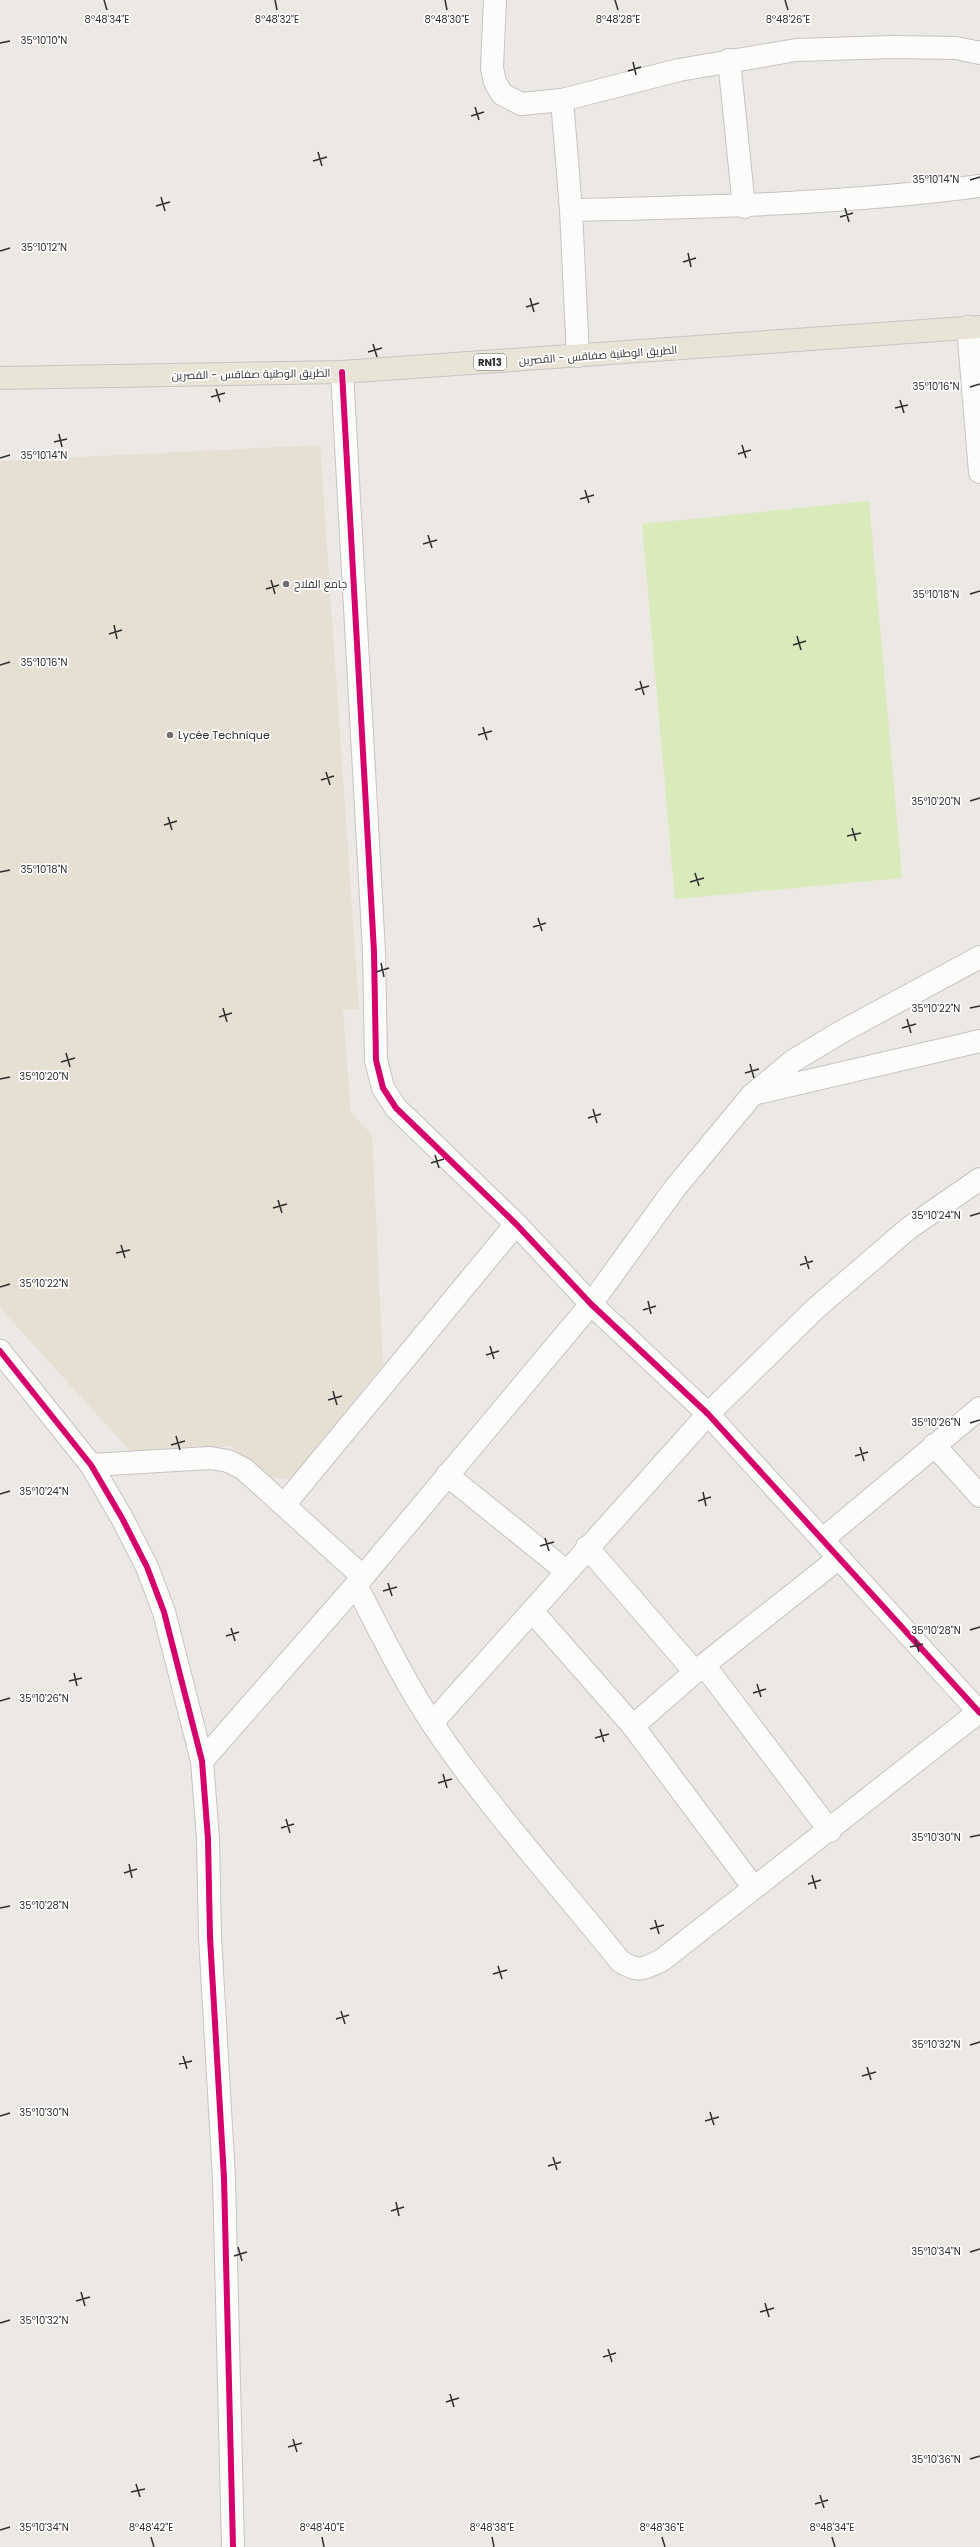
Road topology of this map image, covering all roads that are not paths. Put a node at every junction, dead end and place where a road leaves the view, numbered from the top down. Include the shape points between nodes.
1 (495, 0) edge
2 (980, 53) edge
3 (729, 60) junction
4 (562, 100) junction
5 (980, 186) edge
6 (744, 207) junction
7 (571, 210) junction
8 (974, 327) edge
9 (578, 356) junction
10 (342, 372) junction
11 (0, 378) edge
12 (980, 472) edge
13 (980, 957) edge
14 (980, 1041) edge
15 (752, 1095) junction
16 (980, 1179) edge
17 (516, 1224) junction
18 (591, 1304) junction
19 (0, 1351) edge
20 (980, 1408) edge
21 (708, 1414) junction
22 (934, 1444) junction
23 (91, 1465) junction
24 (447, 1475) junction
25 (980, 1496) edge
26 (284, 1505) junction
27 (823, 1539) junction
28 (587, 1548) junction
29 (839, 1558) junction
30 (566, 1572) junction
31 (358, 1580) junction
32 (532, 1611) junction
33 (699, 1668) junction
34 (979, 1712) edge
35 (432, 1722) junction
36 (633, 1726) junction
37 (202, 1761) junction
38 (830, 1831) junction
39 (754, 1888) junction
40 (233, 2547) edge

1 - 4 street via 492,68 495,82 502,94 521,104
2 - 3 street via 956,48 892,46 796,50
3 - 4 street
3 - 6 street
4 - 7 street
5 - 6 street via 900,196
6 - 7 street
7 - 9 street
8 - 9 main road, الطريق الوطنية صفاقس - القصرين / RN13
8 - 12 street
9 - 10 main road, الطريق الوطنية صفاقس - القصرين / RN13
10 - 11 main road, الطريق الوطنية صفاقس - القصرين / RN13
10 - 17 street via 374,952 376,1060 383,1088 396,1108
13 - 15 street via 841,1032 793,1061
14 - 15 street
15 - 18 street via 675,1188
16 - 21 street via 909,1228 815,1309
17 - 18 street
17 - 26 street
18 - 21 street
18 - 24 street
19 - 23 street
20 - 22 street
21 - 27 street
21 - 28 street
22 - 25 street
22 - 27 street
23 - 26 street via 210,1458 228,1461 244,1469
23 - 37 street via 147,1566 164,1612
24 - 30 street
24 - 31 street
26 - 31 street
27 - 29 street
28 - 30 street
28 - 33 street
29 - 33 street
29 - 34 street
30 - 32 street
31 - 35 street via 404,1677
31 - 37 street
32 - 35 street
32 - 36 street
33 - 36 street
33 - 38 street
34 - 38 street
35 - 39 street via 471,1776 620,1961 632,1969 645,1968 662,1960
36 - 39 street
37 - 40 street via 224,2178
38 - 39 street

